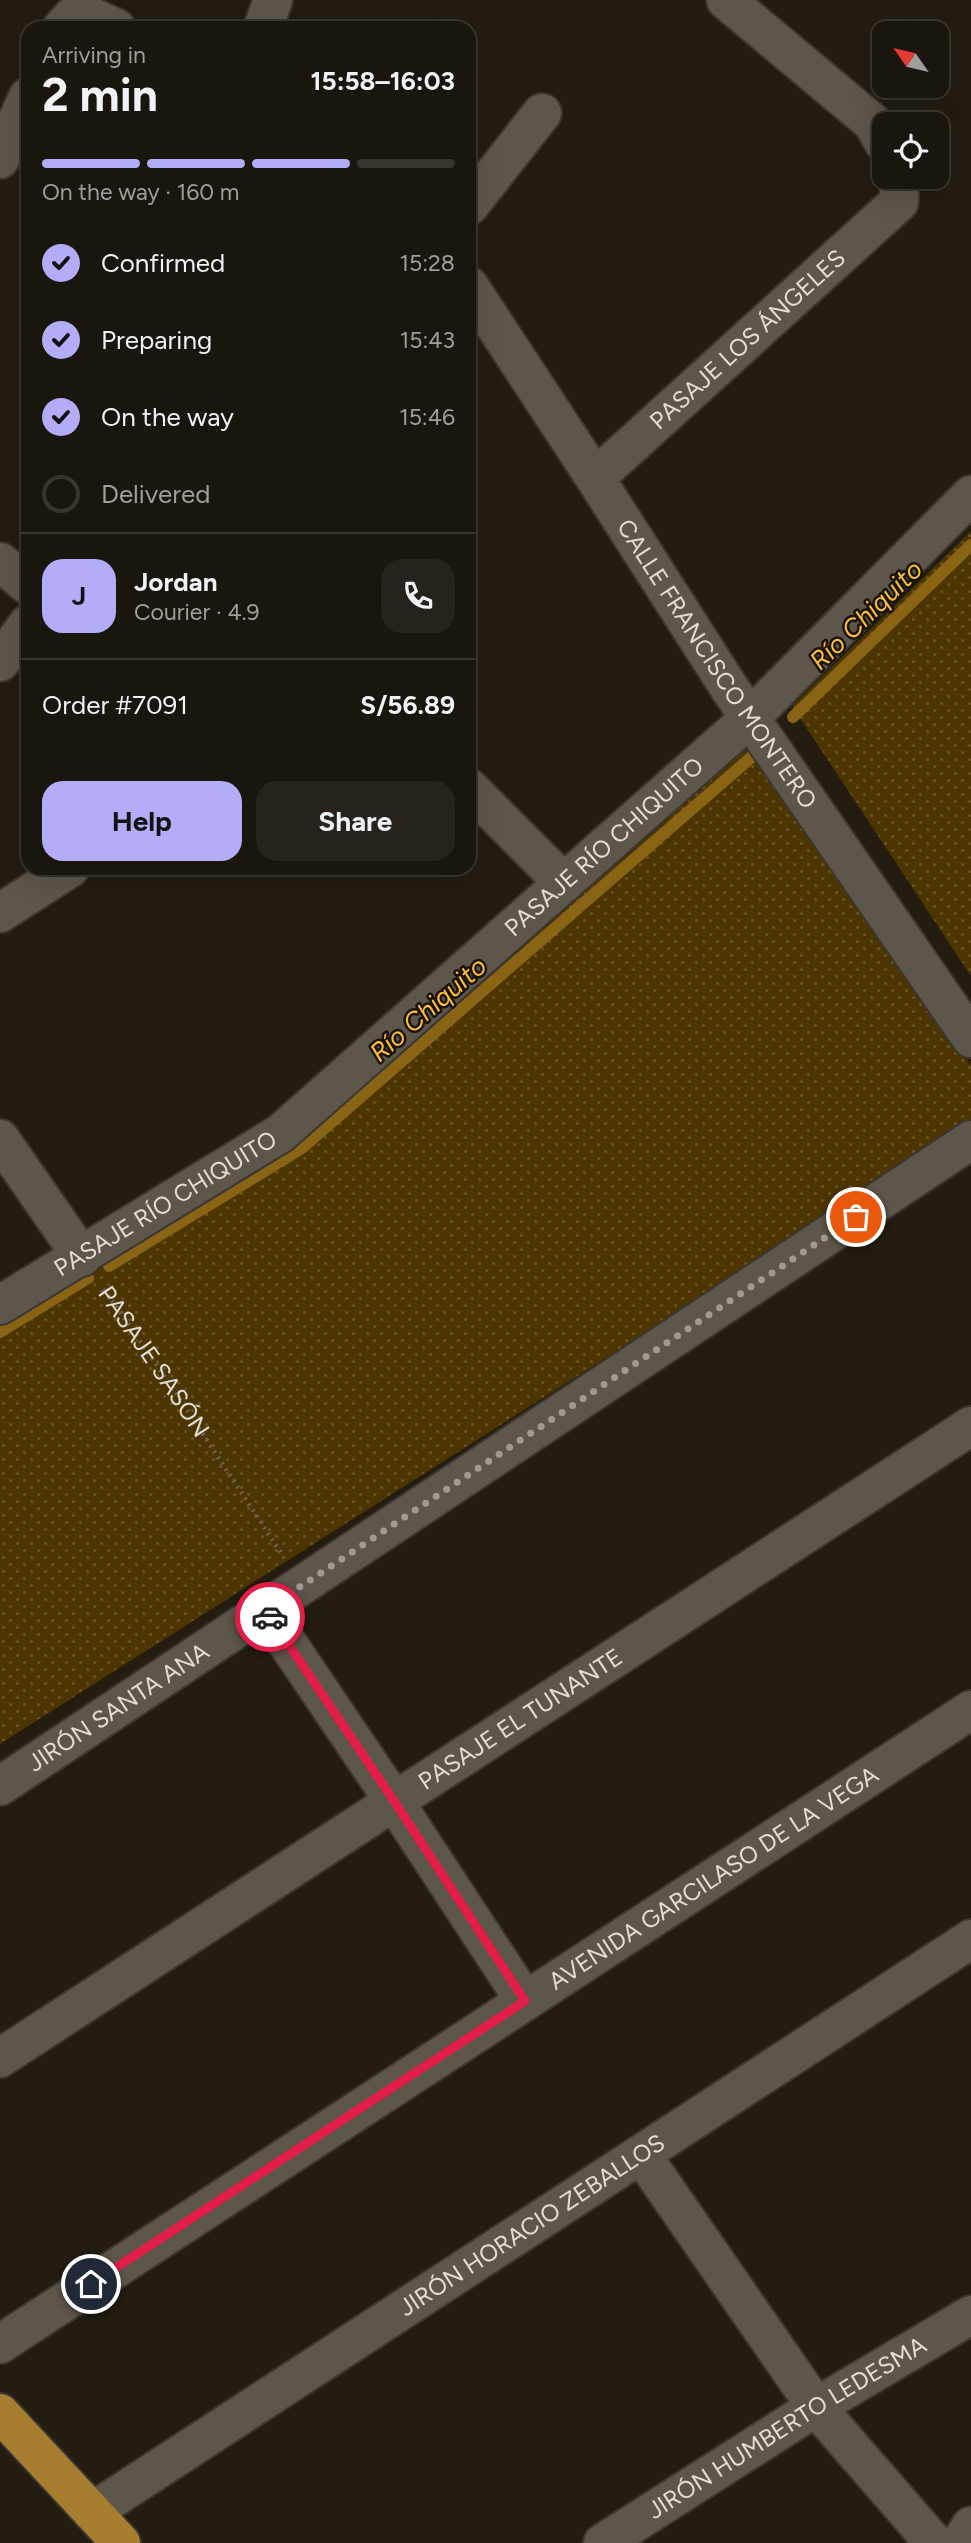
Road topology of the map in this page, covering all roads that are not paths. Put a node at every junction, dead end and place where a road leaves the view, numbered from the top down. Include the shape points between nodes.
1 (273, 0) edge
2 (726, 0) edge
3 (78, 21) edge
4 (101, 21) edge
5 (266, 21) edge
6 (21, 112) edge
7 (542, 113) dead end
8 (872, 122) edge
9 (0, 159) edge
10 (899, 189) edge
11 (476, 197) edge
12 (476, 297) edge
13 (595, 478) junction
14 (971, 495) edge
15 (0, 562) edge
16 (21, 579) edge
17 (21, 634) edge
18 (0, 663) edge
19 (750, 718) junction
20 (476, 795) edge
21 (59, 875) edge
22 (564, 883) junction
23 (0, 913) edge
24 (971, 1038) edge
25 (0, 1139) edge
26 (971, 1140) edge
27 (82, 1257) junction
28 (0, 1306) edge
29 (971, 1426) edge
30 (265, 1610) junction
31 (971, 1710) edge
32 (0, 1786) edge
33 (394, 1801) junction
34 (971, 1939) edge
35 (525, 2001) junction
36 (0, 2058) edge
37 (641, 2154) junction
38 (971, 2315) edge
39 (0, 2344) edge
40 (816, 2407) junction
41 (0, 2413) edge
42 (92, 2512) junction
43 (971, 2526) edge
44 (118, 2542) edge
45 (603, 2543) edge
46 (934, 2543) edge
47 (960, 2543) edge

1 - 5 street
2 - 8 street
3 - 4 street
6 - 9 street
7 - 11 street
10 - 13 street, PASAJE LOS ÁNGELES
12 - 13 street, CALLE FRANCISCO MONTERO
13 - 19 street, CALLE FRANCISCO MONTERO
14 - 19 street, PASAJE RÍO CHIQUITO
15 - 16 street
17 - 18 street
19 - 22 street, PASAJE RÍO CHIQUITO
19 - 24 street, CALLE FRANCISCO MONTERO
20 - 22 street
21 - 23 street
22 - 27 street, PASAJE RÍO CHIQUITO via 281,1133
25 - 27 street
26 - 30 street, JIRÓN SANTA ANA
27 - 28 street, PASAJE RÍO CHIQUITO
29 - 33 street, PASAJE EL TUNANTE
30 - 32 street, JIRÓN SANTA ANA
30 - 33 street
31 - 35 street, AVENIDA GARCILASO DE LA VEGA
33 - 35 street
33 - 36 street, PASAJE EL TUNANTE
34 - 37 street, JIRÓN HORACIO ZEBALLOS
35 - 39 street, AVENIDA GARCILASO DE LA VEGA
37 - 40 street
37 - 42 street, JIRÓN HORACIO ZEBALLOS
38 - 40 street, JIRÓN HUMBERTO LEDESMA
40 - 45 street, JIRÓN HUMBERTO LEDESMA
40 - 46 street
41 - 42 highway
42 - 44 highway
43 - 47 street

